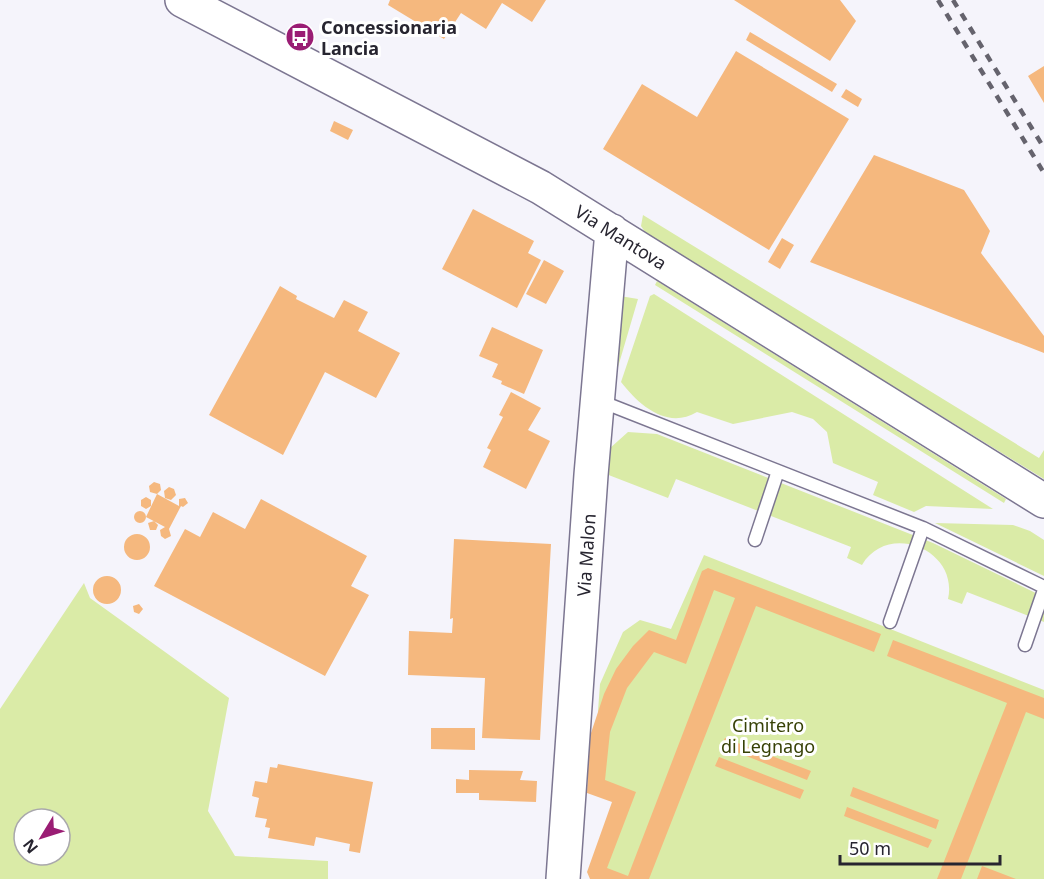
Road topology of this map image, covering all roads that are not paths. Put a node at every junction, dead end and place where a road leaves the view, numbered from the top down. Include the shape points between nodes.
1 (182, 0) edge
2 (612, 231) junction
3 (598, 401) junction
4 (778, 471) junction
5 (1044, 501) edge
6 (923, 528) junction
7 (755, 540) dead end
8 (1044, 589) edge
9 (890, 622) dead end
10 (1026, 645) dead end
11 (563, 879) edge

1 - 2 street, Via Mantova via 540,187
2 - 3 street, Via Malon
2 - 5 street, Via Mantova
3 - 4 lane
3 - 11 street, Via Malon
4 - 6 lane
4 - 7 lane
6 - 8 lane
6 - 9 lane
8 - 10 lane

